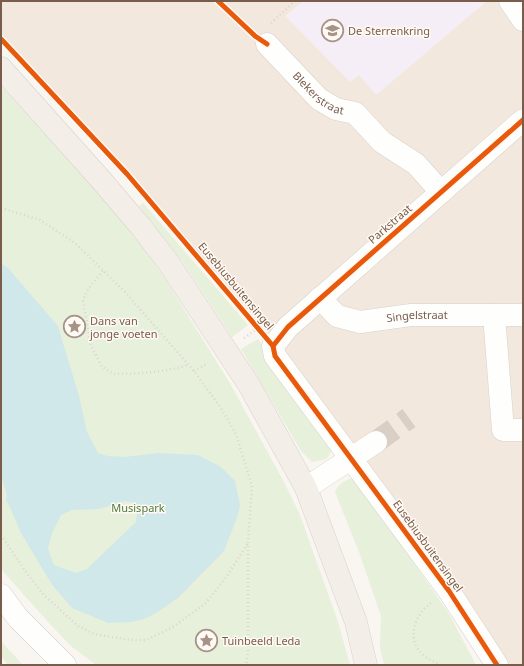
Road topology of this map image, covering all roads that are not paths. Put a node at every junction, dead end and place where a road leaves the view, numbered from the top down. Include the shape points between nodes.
1 (510, 1) edge
2 (523, 20) edge
3 (261, 40) road end
4 (1, 68) edge
5 (523, 120) edge
6 (441, 192) junction
7 (320, 298) junction
8 (494, 315) junction
9 (523, 315) edge
10 (273, 346) joint
11 (523, 430) edge
12 (376, 442) tunnel mouth
13 (352, 458) junction
14 (306, 488) junction
15 (1, 595) edge
16 (64, 665) edge
17 (366, 665) edge
18 (497, 665) edge

1 - 2 street
3 - 6 street, Blekerstraat via 319,99 336,109 355,113 382,142 416,164
4 - 14 main road via 102,181 168,262 249,385
5 - 6 street, Parkstraat
6 - 7 street, Parkstraat
7 - 8 street, Singelstraat via 337,316 360,322 411,316
7 - 10 street, Parkstraat via 288,327
8 - 9 street, Singelstraat
8 - 11 street via 503,430
10 - 13 street, Eusebiusbuitensingel via 275,356
12 - 13 street
13 - 14 street
13 - 18 street, Eusebiusbuitensingel via 449,591
14 - 17 main road via 356,622
15 - 16 street via 18,618

